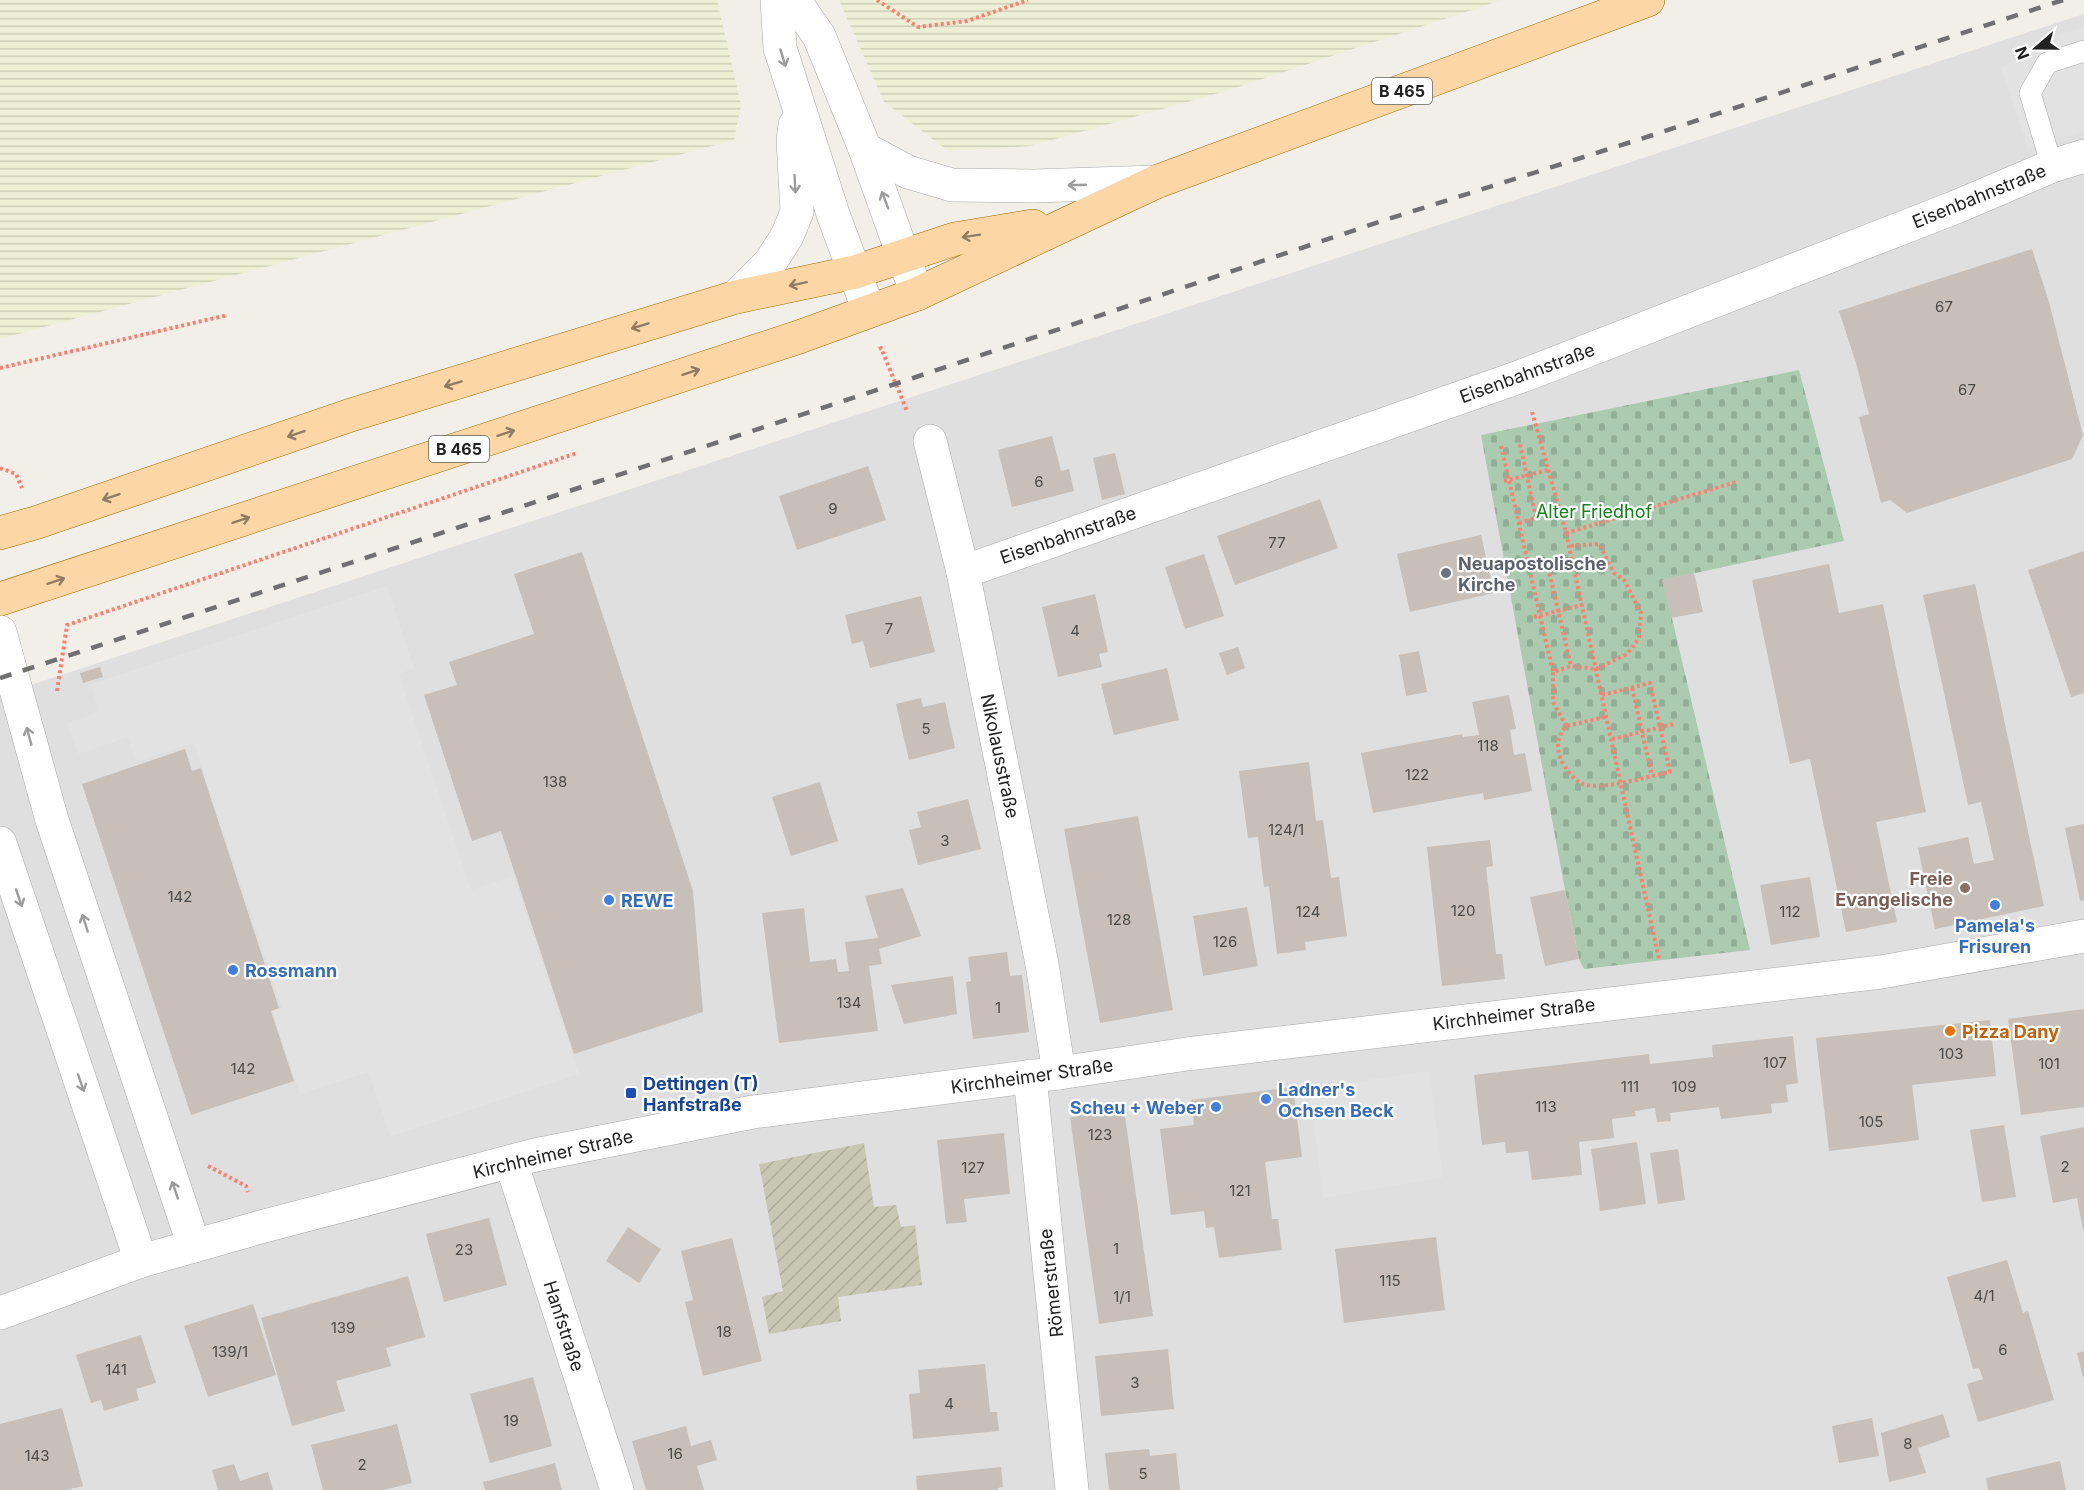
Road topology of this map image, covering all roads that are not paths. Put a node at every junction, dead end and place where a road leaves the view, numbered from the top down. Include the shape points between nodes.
1 (777, 0) edge
2 (794, 0) edge
3 (1648, 0) edge
4 (2084, 51) edge
5 (797, 105) junction
6 (866, 149) junction
7 (2084, 156) edge
8 (2052, 166) junction
9 (1156, 182) junction
10 (1070, 220) junction
11 (904, 255) junction
12 (855, 272) junction
13 (917, 294) junction
14 (736, 297) junction
15 (869, 311) junction
16 (930, 441) road end
17 (0, 533) edge
18 (963, 572) junction
19 (0, 599) edge
20 (0, 632) edge
21 (0, 843) edge
22 (2084, 936) edge
23 (1045, 1075) junction
24 (511, 1162) junction
25 (194, 1246) junction
26 (141, 1261) junction
27 (0, 1313) edge
28 (617, 1490) edge
29 (1072, 1490) edge

1 -> 5 street via 780,48
2 - 6 street via 819,36
3 - 9 main road, B 465
4 - 8 lane via 2047,63 2031,93
5 - 12 street
5 -> 14 street via 793,140 797,212 770,263
9 -> 6 street via 952,185 908,172
11 -> 6 street
7 - 8 street, Eisenbahnstraße
8 - 18 street, Eisenbahnstraße via 1522,376
9 - 10 main road, B 465
10 -> 11 main road, B 465 via 955,239
10 - 13 main road, B 465
11 - 12 main road, B 465
11 - 13 street
12 -> 14 main road, B 465
12 - 15 street
13 - 15 main road, B 465
14 -> 17 main road, B 465 via 351,416
19 -> 15 main road, B 465
16 - 18 street, Nikolausstraße
18 - 23 street, Nikolausstraße via 1042,964
25 -> 20 street via 52,820
21 -> 26 street
22 - 23 street, Kirchheimer Straße via 1881,972 1187,1054
23 - 24 street, Kirchheimer Straße via 753,1112
23 - 29 street, Römerstraße
24 - 25 street, Kirchheimer Straße
24 - 28 street, Hanfstraße
25 - 26 street, Kirchheimer Straße
26 - 27 street, Kirchheimer Straße

